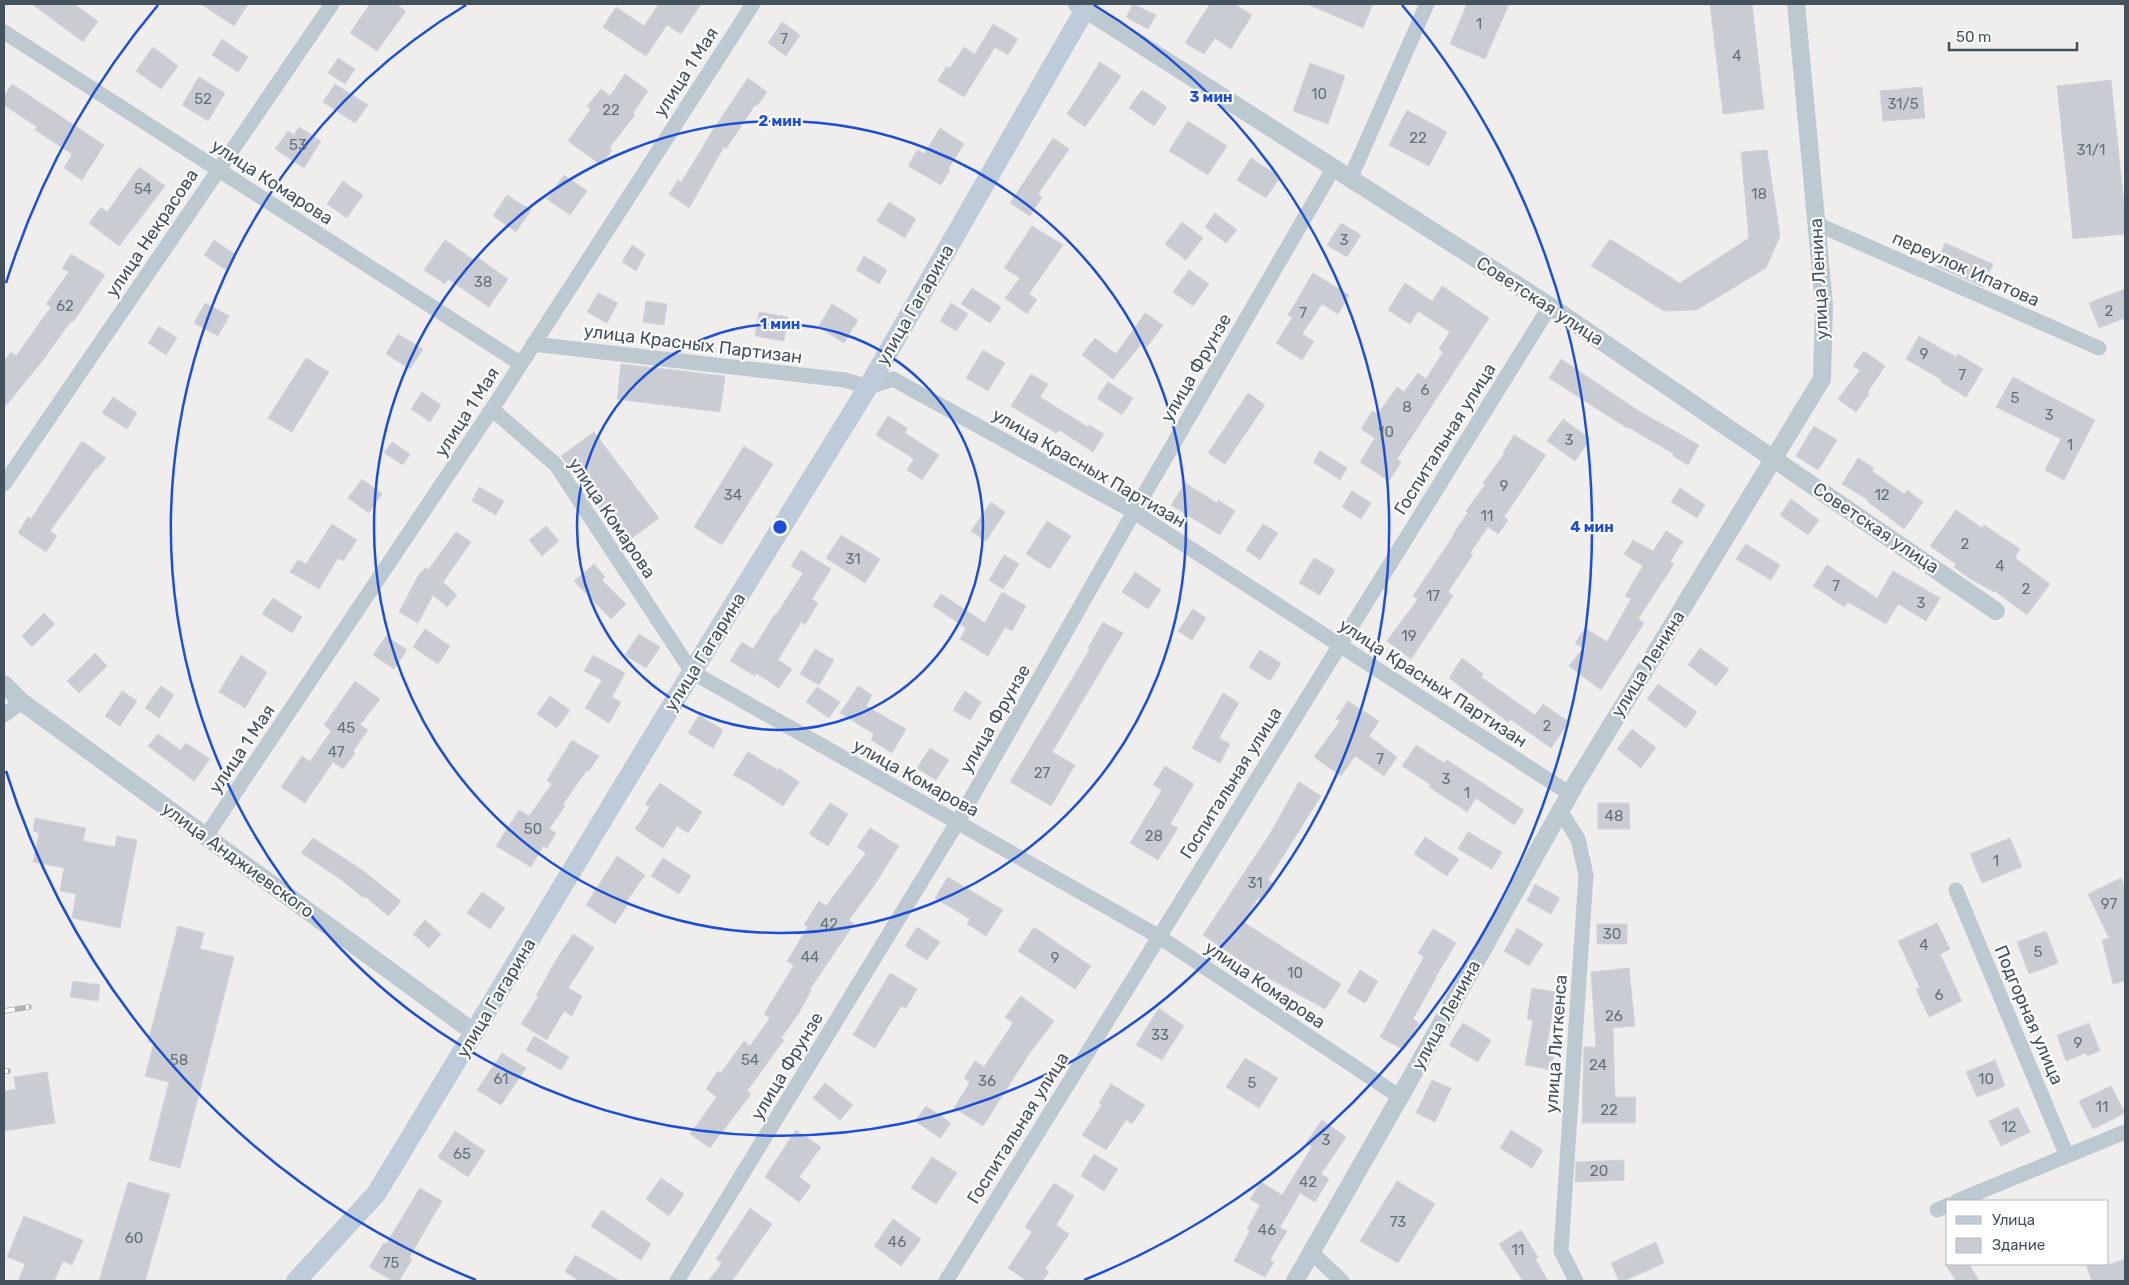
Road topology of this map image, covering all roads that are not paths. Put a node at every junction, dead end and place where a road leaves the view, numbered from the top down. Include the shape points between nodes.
1 (332, 4) edge
2 (753, 4) edge
3 (1427, 4) edge
4 (1796, 4) edge
5 (1083, 6) edge
6 (4, 32) edge
7 (1333, 169) junction
8 (218, 170) junction
9 (1350, 179) junction
10 (1817, 224) junction
11 (1550, 306) junction
12 (532, 344) junction
13 (2099, 348) dead end
14 (521, 364) junction
15 (868, 387) junction
16 (492, 409) junction
17 (1774, 459) junction
18 (4, 484) edge
19 (1134, 512) junction
20 (1996, 611) dead end
21 (1339, 645) junction
22 (692, 672) junction
23 (4, 684) edge
24 (22, 702) junction
25 (4, 714) edge
26 (1570, 794) junction
27 (1561, 812) junction
28 (957, 823) junction
29 (206, 836) junction
30 (1956, 890) dead end
31 (1158, 936) junction
32 (475, 1032) junction
33 (1400, 1097) junction
34 (2125, 1132) edge
35 (2067, 1156) junction
36 (1959, 1200) edge
37 (1311, 1252) junction
38 (296, 1281) edge
39 (677, 1281) edge
40 (946, 1281) edge
41 (1295, 1281) edge
42 (1342, 1281) edge
43 (1576, 1281) edge

1 - 8 street, улица Некрасова
2 - 12 street, улица 1 Мая
3 - 9 street
4 - 10 street, улица Ленина
5 - 7 street, Советская улица
5 - 15 main road, улица Гагарина
6 - 8 street, улица Комарова
7 - 9 street, Советская улица
7 - 19 street, улица Фрунзе
8 - 14 street, улица Комарова
8 - 18 street, улица Некрасова
9 - 11 street, Советская улица
10 - 13 street, переулок Ипатова
10 - 17 street, улица Ленина via 1824,305 1822,379
11 - 17 street, Советская улица
11 - 21 street, Госпитальная улица
12 - 14 street, улица 1 Мая
12 - 15 street, улица Красных Партизан via 846,380
14 - 16 street, улица 1 Мая
15 - 19 street, улица Красных Партизан via 893,379
15 - 22 main road, улица Гагарина
16 - 22 street, улица Комарова via 556,465
16 - 29 street, улица 1 Мая
17 - 20 street, Советская улица
17 - 26 street, улица Ленина
19 - 21 street, улица Красных Партизан
19 - 28 street, улица Фрунзе
21 - 26 street, улица Красных Партизан
21 - 31 street, Госпитальная улица
22 - 28 street, улица Комарова
22 - 32 main road, улица Гагарина
23 - 24 street, улица Анджиевского
24 - 25 street
24 - 29 street, улица Анджиевского
26 - 27 street, улица Ленина
27 - 33 street, улица Ленина
27 - 43 street, улица Литкенса via 1578,839 1586,875 1561,1251
28 - 31 street, улица Комарова
28 - 39 street, улица Фрунзе
29 - 32 street, улица Анджиевского
30 - 35 street, Подгорная улица
31 - 33 street, улица Комарова
31 - 40 street, Госпитальная улица
32 - 38 main road, улица Гагарина via 376,1194
33 - 37 street, улица Ленина
34 - 35 street
35 - 36 street
37 - 41 street, улица Ленина
37 - 42 street

